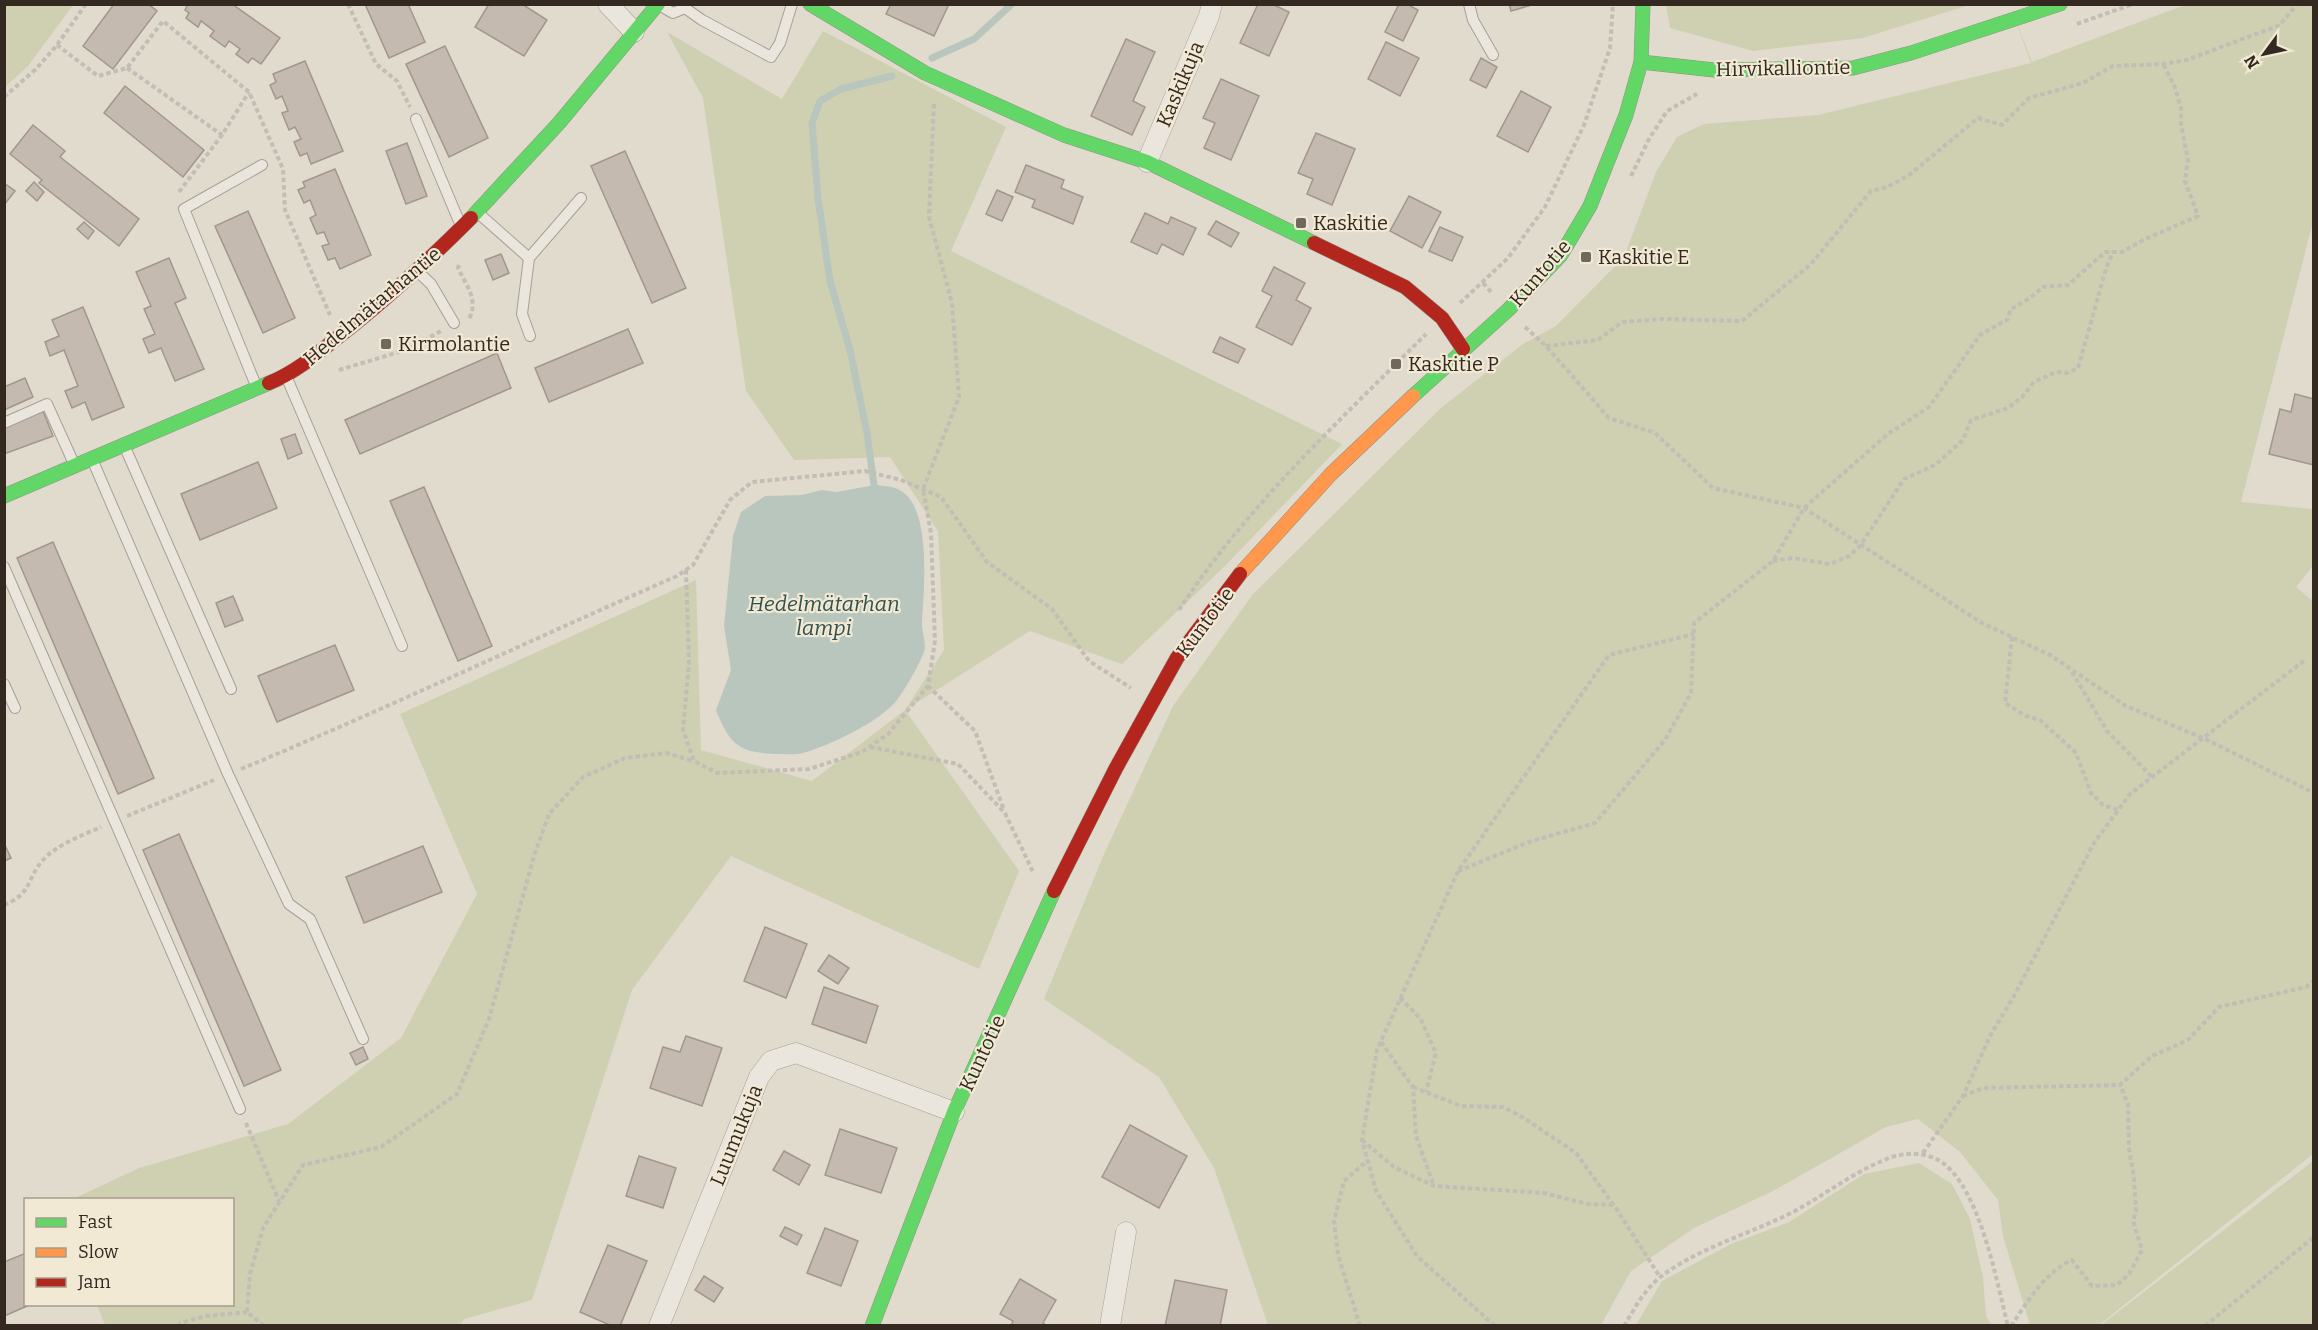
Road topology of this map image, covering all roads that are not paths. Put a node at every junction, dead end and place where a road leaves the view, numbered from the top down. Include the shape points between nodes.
1 (608, 4) edge
2 (792, 4) edge
3 (810, 4) edge
4 (1212, 4) edge
5 (1469, 4) edge
6 (1643, 4) edge
7 (2060, 4) edge
8 (658, 5) edge
9 (634, 32) junction
10 (1493, 55) dead end
11 (1641, 62) junction
12 (416, 119) road end
13 (1147, 162) junction
14 (262, 165) dead end
15 (581, 198) dead end
16 (477, 212) junction
17 (461, 227) junction
18 (529, 258) junction
19 (417, 270) junction
20 (454, 322) dead end
21 (530, 336) dead end
22 (1463, 349) junction
23 (286, 376) junction
24 (257, 388) junction
25 (4, 423) edge
26 (124, 445) junction
27 (92, 459) junction
28 (75, 466) junction
29 (4, 496) edge
30 (4, 567) edge
31 (402, 646) dead end
32 (4, 684) edge
33 (231, 689) dead end
34 (15, 708) dead end
35 (363, 1039) dead end
36 (240, 1109) road end
37 (954, 1112) junction
38 (1126, 1232) dead end
39 (659, 1326) edge
40 (872, 1326) edge
41 (1110, 1326) edge

1 - 9 street
2 - 8 lane via 780,43 771,57 685,8 672,13
3 - 13 street via 934,77 1064,135
4 - 13 street, Kaskikuja
5 - 10 lane via 1473,20
6 - 11 street, Kuntotie
7 - 11 street, Hirvikalliontie via 1853,68 1714,70
8 - 9 street, Hedelmätarhantie
9 - 16 street, Hedelmätarhantie via 545,140
11 - 22 street, Kuntotie via 1626,115 1590,206 1561,255 1508,310
12 - 17 lane
13 - 22 street via 1405,287 1442,318
14 - 24 lane via 184,209
15 - 18 lane
16 - 17 street, Hedelmätarhantie
16 - 18 lane
17 - 19 street, Hedelmätarhantie
18 - 21 lane via 522,314
19 - 20 lane via 431,284
19 - 23 street, Hedelmätarhantie via 339,338
22 - 37 street, Kuntotie via 1331,474 1249,563 1177,658 1046,907
23 - 24 street, Hedelmätarhantie
23 - 31 lane
24 - 26 street, Hedelmätarhantie
25 - 28 lane via 47,405
26 - 27 street, Hedelmätarhantie
26 - 33 lane
27 - 28 street, Hedelmätarhantie
27 - 35 lane via 228,774 289,904 310,920
28 - 29 street, Hedelmätarhantie
30 - 36 lane
32 - 34 lane
37 - 39 street, Luumukuja via 796,1053 771,1061 759,1077
37 - 40 street, Kuntotie
38 - 41 street

